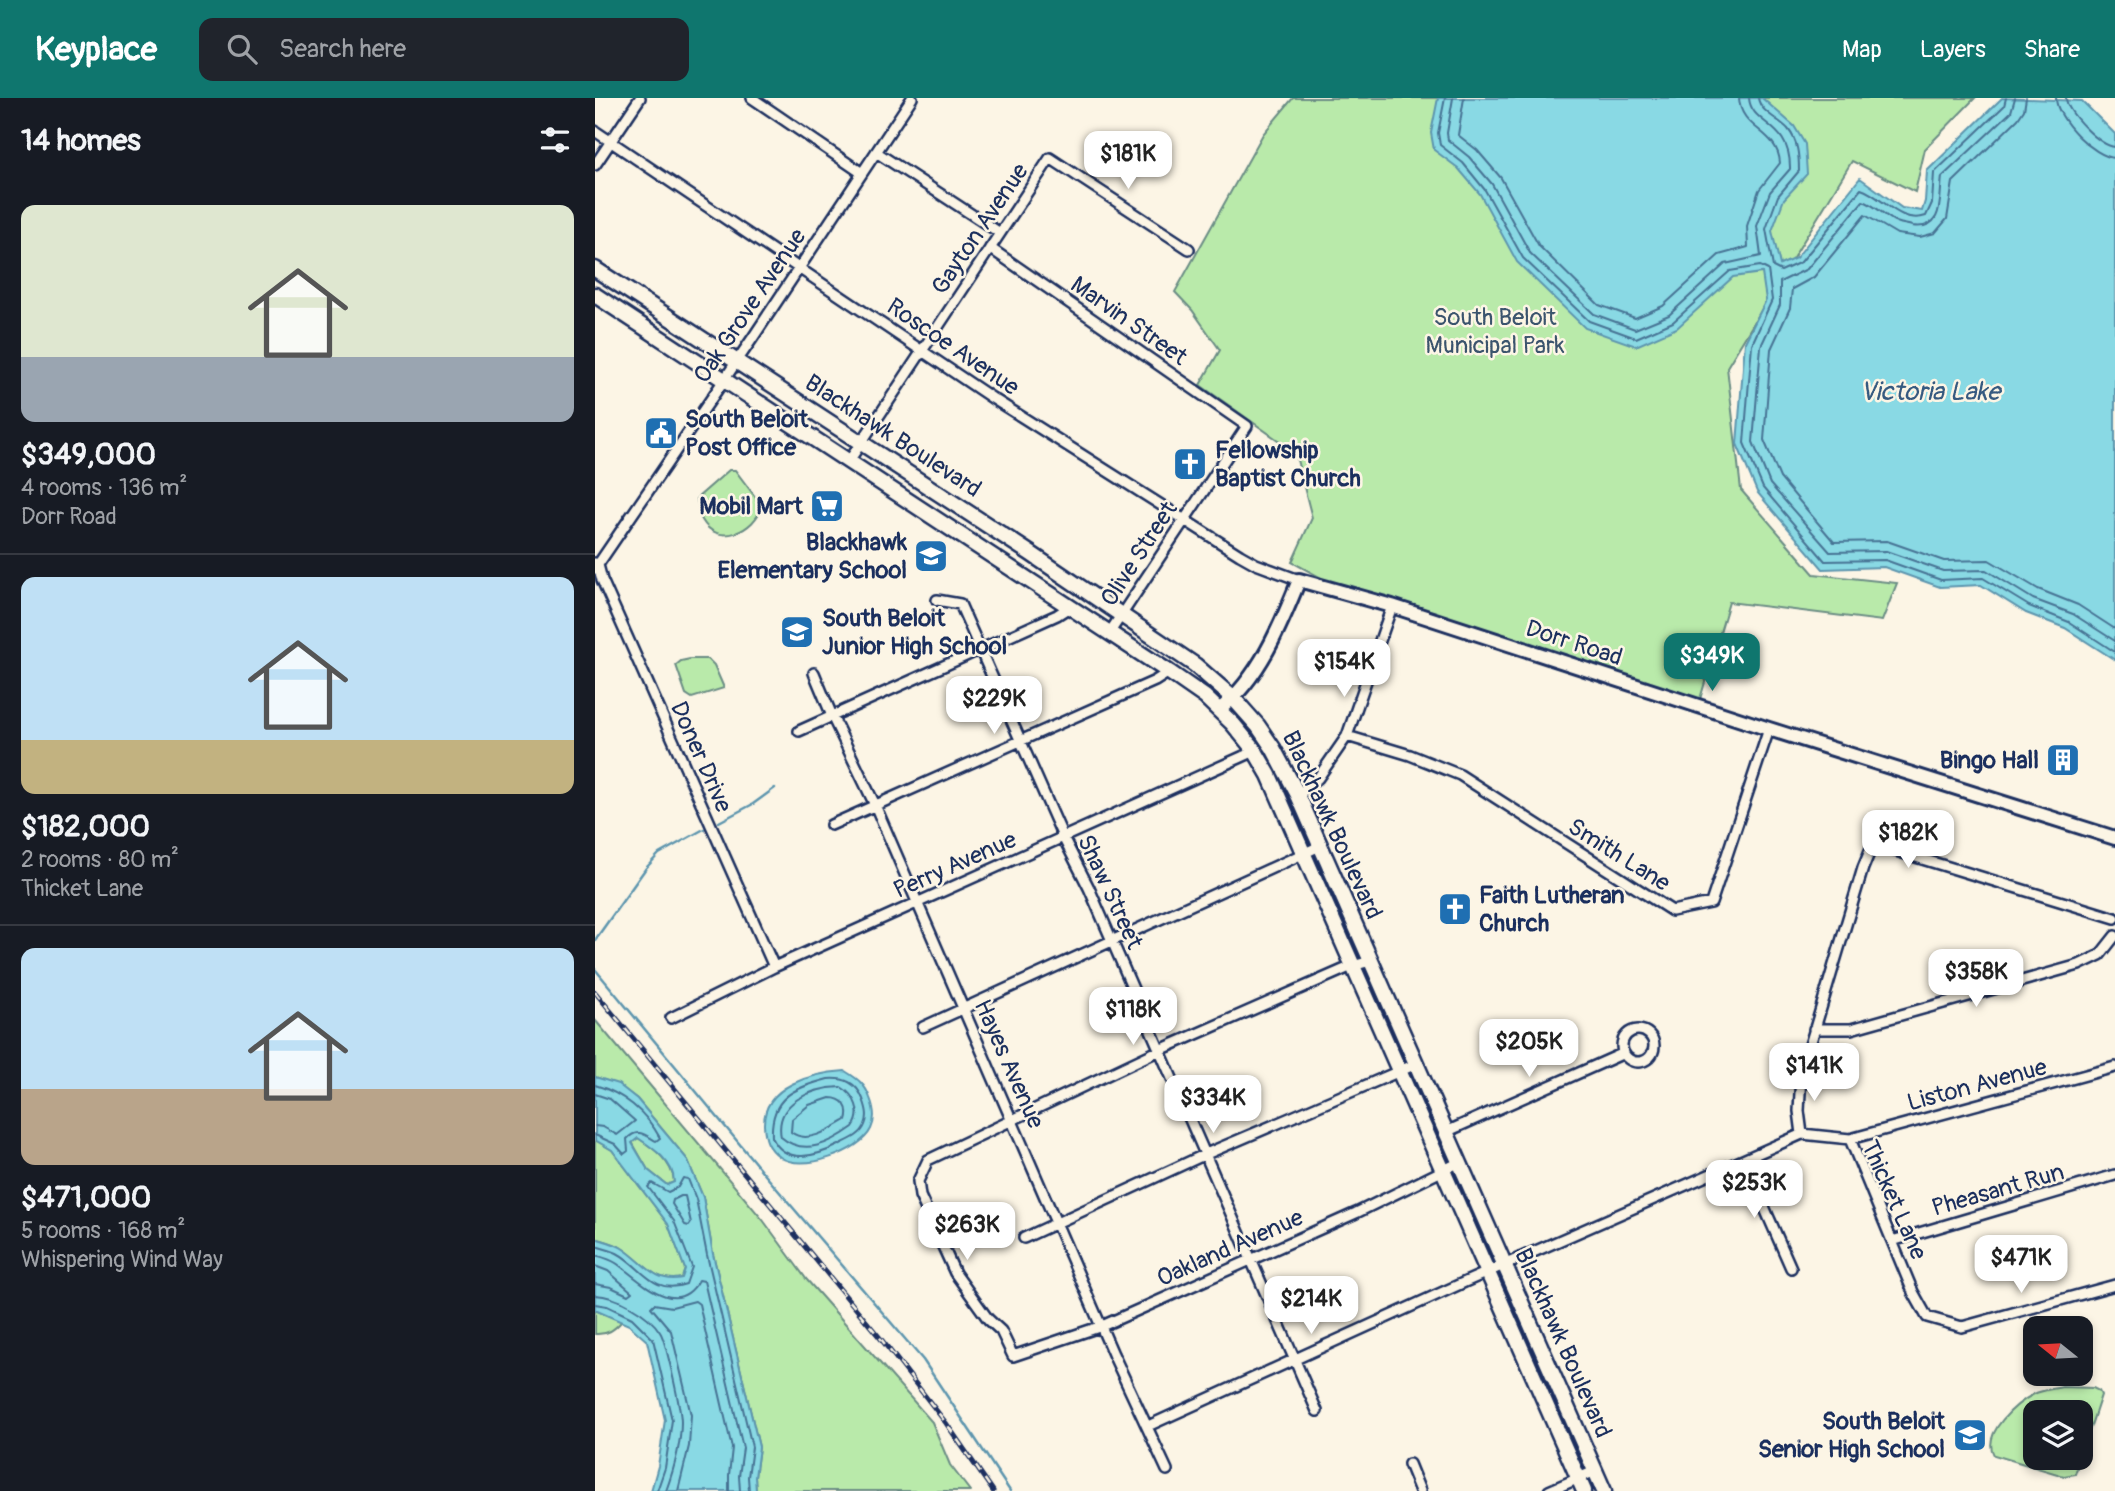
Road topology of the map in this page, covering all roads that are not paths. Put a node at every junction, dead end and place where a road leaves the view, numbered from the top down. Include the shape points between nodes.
1 (640, 98) edge
2 (752, 98) edge
3 (912, 98) edge
4 (595, 131) edge
5 (611, 141) junction
6 (876, 152) junction
7 (595, 165) edge
8 (862, 173) junction
9 (1000, 233) junction
10 (990, 248) junction
11 (1188, 249) dead end
12 (800, 267) junction
13 (595, 269) edge
14 (595, 295) edge
15 (922, 350) junction
16 (737, 361) junction
17 (723, 379) junction
18 (1247, 426) joint
19 (862, 443) junction
20 (849, 461) junction
21 (1185, 519) junction
22 (596, 566) edge
23 (1299, 580) junction
24 (937, 600) dead end
25 (1071, 606) junction
26 (1392, 606) junction
27 (1123, 615) junction
28 (1110, 632) junction
29 (980, 649) junction
30 (1169, 672) junction
31 (814, 673) dead end
32 (1234, 699) junction
33 (1219, 710) junction
34 (832, 716) junction
35 (1769, 729) junction
36 (799, 731) dead end
37 (1347, 736) junction
38 (1020, 741) junction
39 (1255, 751) junction
40 (1298, 795) junction
41 (875, 805) junction
42 (831, 825) dead end
43 (2115, 838) edge
44 (1064, 839) junction
45 (1320, 846) junction
46 (1304, 854) junction
47 (917, 902) junction
48 (2115, 918) edge
49 (2115, 936) edge
50 (1113, 941) junction
51 (1371, 961) junction
52 (1352, 966) junction
53 (774, 967) junction
54 (963, 1007) junction
55 (671, 1018) dead end
56 (923, 1027) dead end
57 (1814, 1029) junction
58 (1160, 1050) junction
59 (1624, 1053) dead end
60 (1416, 1064) junction
61 (2115, 1067) edge
62 (1398, 1072) junction
63 (1013, 1120) junction
64 (1445, 1132) junction
65 (1802, 1134) junction
66 (1850, 1139) junction
67 (1206, 1154) junction
68 (1744, 1161) junction
69 (1458, 1163) junction
70 (1442, 1171) junction
71 (2115, 1175) edge
72 (1056, 1223) junction
73 (1024, 1238) dead end
74 (1892, 1241) junction
75 (1250, 1259) junction
76 (1504, 1265) junction
77 (1791, 1268) dead end
78 (1487, 1273) junction
79 (2115, 1285) edge
80 (1102, 1326) junction
81 (1295, 1359) junction
82 (1317, 1411) dead end
83 (1148, 1426) junction
84 (1409, 1464) dead end
85 (1167, 1470) dead end
86 (1595, 1471) junction
87 (1581, 1485) edge
88 (1420, 1491) edge
89 (1549, 1491) edge
90 (1604, 1491) edge

1 - 5 street
2 - 8 street
3 - 6 street, Oak Grove Avenue
4 - 5 street, Roscoe Avenue
5 - 7 street
5 - 12 street, Roscoe Avenue
6 - 8 street, Oak Grove Avenue
6 - 9 street
8 - 12 street, Oak Grove Avenue
9 - 10 street, Gayton Avenue
9 - 11 street, Gayton Avenue via 1050,158
10 - 15 street, Gayton Avenue
10 - 18 street, Marvin Street
12 - 15 street, Roscoe Avenue
12 - 16 street, Oak Grove Avenue
13 - 16 main road, Blackhawk Boulevard
14 - 17 main road, Blackhawk Boulevard
15 - 19 street, Gayton Avenue
15 - 21 street, Roscoe Avenue
16 - 17 street, Oak Grove Avenue
16 - 19 main road, Blackhawk Boulevard
17 - 20 main road, Blackhawk Boulevard
17 - 22 street, Oak Grove Avenue
18 - 21 street, Olive Street
19 - 20 street, Gayton Avenue
19 - 27 main road, Blackhawk Boulevard
20 - 25 main road, Blackhawk Boulevard
21 - 23 street, Roscoe Avenue via 1256,564
21 - 27 street, Olive Street
22 - 53 street, Doner Drive
23 - 26 street, Dorr Road
23 - 32 street via 1279,626
24 - 29 street, Shaw Street via 960,604
25 - 28 main road, Blackhawk Boulevard
25 - 29 street
26 - 35 street, Dorr Road
26 - 37 street
27 - 28 street, Olive Street
27 - 32 main road, Blackhawk Boulevard via 1195,665
28 - 30 main road, Blackhawk Boulevard
29 - 34 street
29 - 38 street, Shaw Street
30 - 33 main road, Blackhawk Boulevard
30 - 38 street
31 - 34 street, Hayes Avenue
32 - 33 street
32 - 40 main road, Blackhawk Boulevard via 1273,748
33 - 39 main road, Blackhawk Boulevard
34 - 36 street
34 - 41 street, Hayes Avenue
35 - 37 street, Smith Lane via 1711,902 1672,911 1459,775
35 - 43 street, Dorr Road
37 - 40 street via 1318,778
38 - 41 street
38 - 44 street, Shaw Street
39 - 44 street, Perry Avenue
39 - 46 main road, Blackhawk Boulevard
40 - 45 main road, Blackhawk Boulevard
41 - 42 street
41 - 47 street, Hayes Avenue
44 - 47 street, Perry Avenue
44 - 50 street, Shaw Street
45 - 46 street
45 - 51 main road, Blackhawk Boulevard
46 - 50 street
46 - 52 main road, Blackhawk Boulevard
47 - 53 street, Perry Avenue
47 - 54 street, Hayes Avenue
48 - 57 street via 1872,846
49 - 57 street via 2100,955 2080,965 1851,1028
50 - 54 street
50 - 58 street, Shaw Street
51 - 52 street
51 - 60 main road, Blackhawk Boulevard
52 - 58 street
52 - 62 main road, Blackhawk Boulevard
53 - 55 street, Perry Avenue
54 - 56 street
54 - 63 street, Hayes Avenue
57 - 65 street via 1801,1075
58 - 63 street
58 - 67 street, Shaw Street
59 - 64 street
60 - 62 street
60 - 64 main road, Blackhawk Boulevard
61 - 66 street, Liston Avenue
62 - 67 street
62 - 70 main road, Blackhawk Boulevard
63 - 72 street, Hayes Avenue
63 - 80 street, Oakland Avenue via 928,1160 918,1181 920,1196 955,1273 1001,1331 1013,1356
64 - 69 main road, Blackhawk Boulevard
65 - 66 street, Thicket Lane
65 - 68 street
66 - 74 street, Thicket Lane
67 - 72 street
67 - 75 street, Shaw Street
68 - 76 street
68 - 77 street
69 - 70 street, Oakland Avenue
69 - 76 main road, Blackhawk Boulevard
70 - 75 street, Oakland Avenue
70 - 78 main road, Blackhawk Boulevard
71 - 74 street, Pheasant Run
72 - 73 street
72 - 80 street, Hayes Avenue
74 - 79 street, Thicket Lane via 1927,1317 1962,1327
75 - 80 street, Oakland Avenue
75 - 81 street, Shaw Street
76 - 78 street
76 - 86 main road, Blackhawk Boulevard
78 - 81 street
78 - 87 main road, Blackhawk Boulevard
80 - 83 street, Hayes Avenue
81 - 82 street, Shaw Street
81 - 83 street
83 - 85 street, Hayes Avenue
84 - 88 street
86 - 87 street
86 - 90 main road, Blackhawk Boulevard
87 - 89 street

